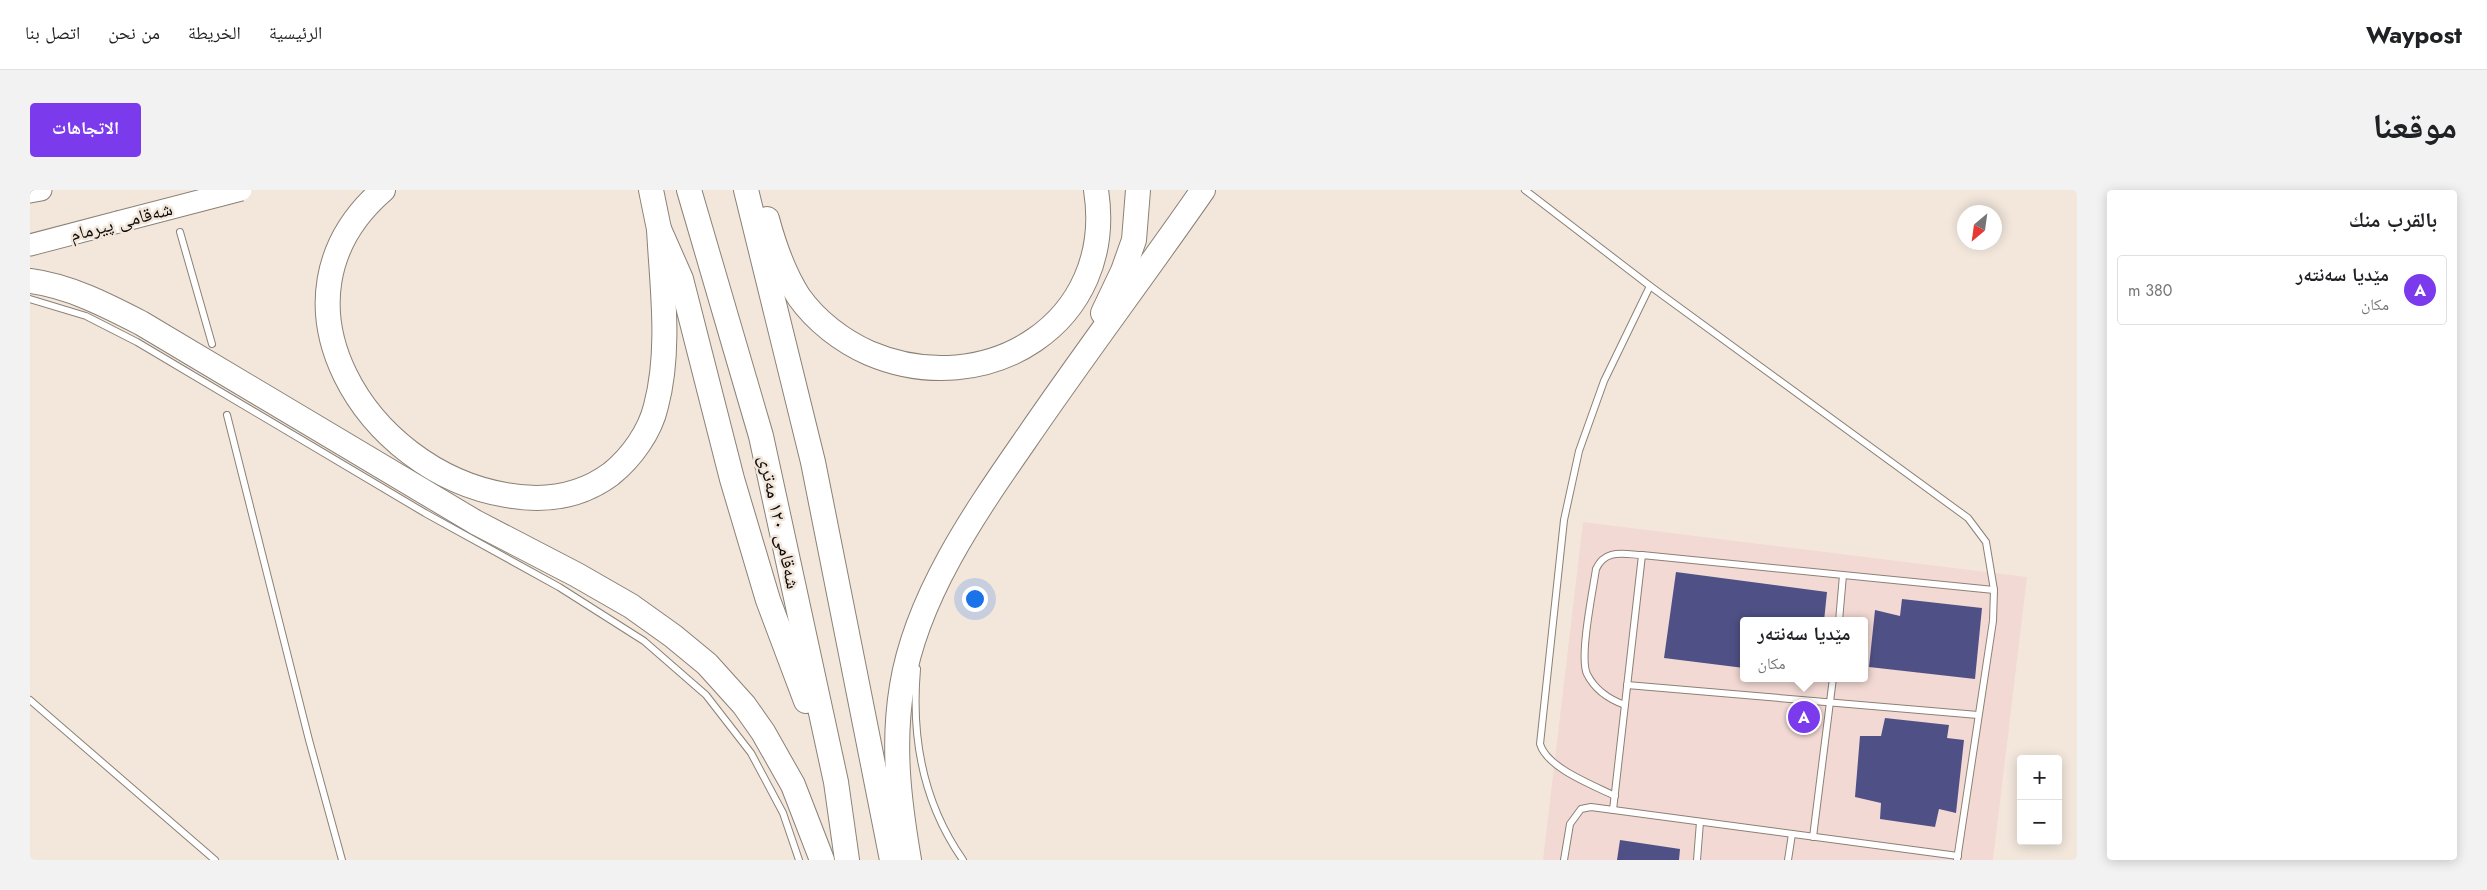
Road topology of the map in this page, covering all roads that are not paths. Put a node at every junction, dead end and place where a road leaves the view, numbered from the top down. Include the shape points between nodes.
1 (41, 190) edge
2 (241, 190) edge
3 (383, 190) edge
4 (651, 190) edge
5 (689, 190) edge
6 (746, 190) edge
7 (760, 190) edge
8 (1096, 190) edge
9 (1138, 190) edge
10 (1203, 190) edge
11 (1525, 190) edge
12 (30, 192) edge
13 (660, 229) junction
14 (180, 232) dead end
15 (30, 245) edge
16 (30, 281) edge
17 (1650, 286) junction
18 (30, 299) edge
19 (212, 344) dead end
20 (1077, 366) junction
21 (227, 415) dead end
22 (1642, 554) junction
23 (1843, 575) junction
24 (940, 577) junction
25 (1994, 590) junction
26 (1839, 617) edge
27 (920, 646) dead end
28 (917, 665) dead end
29 (1833, 682) edge
30 (1627, 685) junction
31 (30, 700) edge
32 (1831, 702) junction
33 (1625, 705) junction
34 (1978, 715) junction
35 (836, 782) junction
36 (1614, 796) junction
37 (1613, 810) junction
38 (1700, 822) junction
39 (1792, 834) junction
40 (1813, 837) junction
41 (1958, 858) edge
42 (214, 860) edge
43 (342, 860) edge
44 (799, 860) edge
45 (822, 860) edge
46 (847, 860) edge
47 (892, 860) edge
48 (909, 860) edge
49 (964, 860) edge
50 (1564, 860) edge
51 (1697, 860) edge
52 (1788, 860) edge

1 - 12 highway
2 - 15 highway, شەقامی پیرمام, bridge
3 - 13 highway via 356,218 334,262 328,299 338,359 366,412 400,446 455,480 487,492 512,496 541,499 572,494 596,485 619,467 639,443 656,408 664,361
4 - 13 highway
5 - 35 highway, شەقامی ١٢٠ مەتری via 761,436
6 - 47 highway via 813,462
7 - 8 highway via 768,224 788,276 799,296 820,320 845,340 885,360 941,369 999,358 1024,347 1064,315 1082,288 1095,255 1099,220
9 - 20 highway via 1134,240 1123,271
10 - 20 highway
11 - 17 lane
13 - 35 highway via 681,279 732,479 768,600
14 - 19 lane
16 - 45 highway via 44,282 94,300 141,323 475,522 631,606 673,636 707,664 763,732 793,785
17 - 25 lane via 1968,518 1986,542
17 - 36 lane via 1604,382 1579,451 1564,520 1540,744 1545,756
18 - 44 lane via 86,316 137,342 425,513 560,587 644,640 706,694 751,753 782,813
20 - 24 highway via 984,500
21 - 43 lane via 306,731
22 - 23 lane
22 - 30 lane
22 - 33 lane via 1613,553 1600,561 1596,569 1584,655 1586,672 1595,686 1607,698
23 - 25 lane
23 - 26 lane
24 - 27 lane
24 - 48 highway via 906,664 898,714 898,795
25 - 34 lane via 1993,621
28 - 49 lane via 915,711 922,768 936,812
29 - 32 lane
30 - 32 lane
30 - 33 lane
31 - 42 lane
32 - 34 lane
32 - 40 lane
33 - 36 lane
34 - 41 lane
35 - 46 highway, شەقامی ١٢٠ مەتری
36 - 37 lane
37 - 38 lane
37 - 50 lane via 1581,809 1570,824
38 - 39 lane
38 - 51 lane
39 - 40 lane
39 - 52 lane
40 - 41 lane

